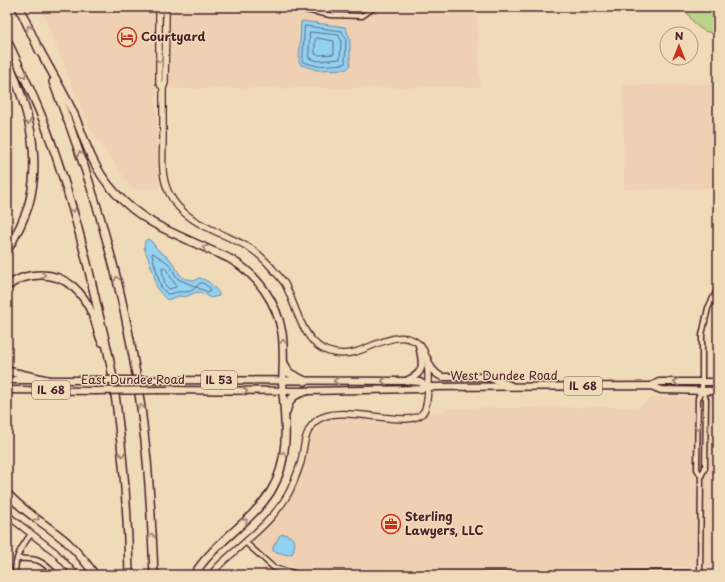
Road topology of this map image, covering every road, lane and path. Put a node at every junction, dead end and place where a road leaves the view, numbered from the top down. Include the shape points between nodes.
1 (20, 7) edge
2 (162, 7) edge
3 (290, 7) edge
4 (375, 7) edge
5 (7, 40) edge
6 (39, 49) junction
7 (7, 59) edge
8 (7, 251) edge
9 (7, 286) edge
10 (718, 288) edge
11 (419, 345) junction
12 (427, 358) junction
13 (110, 360) junction
14 (283, 361) junction
15 (7, 371) edge
16 (7, 380) edge
17 (47, 380) junction
18 (283, 381) junction
19 (306, 381) junction
20 (407, 381) junction
21 (702, 382) junction
22 (718, 382) edge
23 (651, 386) junction
24 (428, 387) junction
25 (516, 387) junction
26 (7, 390) edge
27 (283, 390) junction
28 (702, 390) junction
29 (307, 391) junction
30 (718, 391) edge
31 (285, 416) junction
32 (701, 476) junction
33 (7, 493) edge
34 (7, 516) edge
35 (31, 534) junction
36 (246, 542) junction
37 (17, 559) junction
38 (700, 574) edge
39 (15, 575) edge
40 (56, 575) edge
41 (76, 575) edge
42 (95, 575) edge
43 (129, 575) edge
44 (154, 575) edge
45 (194, 575) edge
46 (211, 575) edge

6 -> 1 highway
2 - 11 street via 159,12 158,83 163,88 163,171 169,192 179,208 197,223 249,247 265,261 284,282 303,328 319,347 334,353 346,353 400,337 415,341
3 - 4 street via 330,15 362,16
5 -> 13 highway via 45,126 66,189 90,274
14 -> 6 highway via 282,332 266,291 257,280 229,258 153,223 116,194 101,175 72,109
44 -> 6 highway via 151,502 144,432 126,319 90,184
7 -> 8 highway via 25,106 31,132 33,174 28,207
9 -> 13 highway via 20,278 45,275 63,279 76,288 94,317
10 - 21 street via 704,321
11 - 12 street
11 - 20 main road via 422,365 418,374
12 - 24 street
12 - 25 main road via 432,370 442,377 486,377
13 -> 43 highway via 124,477
14 - 18 highway
14 - 19 highway via 289,373
15 - 17 highway
16 - 17 main road, East Dundee Road / IL 53
17 - 18 main road, East Dundee Road / IL 53, bridge
18 - 19 main road, West Dundee Road / IL 68
18 - 27 highway
20 -> 19 main road, West Dundee Road / IL 68
20 - 24 main road, West Dundee Road / IL 68 via 420,382
21 - 22 main road, West Dundee Road / IL 68
21 -> 23 main road, West Dundee Road / IL 68 via 659,382
21 - 28 street
23 - 25 main road, West Dundee Road / IL 68
23 - 28 main road, West Dundee Road / IL 68 via 660,390
24 - 25 main road, West Dundee Road / IL 68
24 - 29 main road, West Dundee Road / IL 68 via 420,390
24 - 36 street via 426,410 415,419 333,413 317,420 310,427 295,481 288,494 275,512
26 -> 27 main road, East Dundee Road / IL 68, bridge
27 - 29 main road, West Dundee Road / IL 68
27 - 31 highway
28 - 30 main road, West Dundee Road / IL 68
28 -> 32 street via 698,398 697,468
28 - 32 street via 706,406 705,468
29 - 31 highway via 291,399
45 -> 31 highway via 219,543 252,514 272,490 284,454
32 - 38 street
33 -> 42 highway via 66,542
34 - 35 street
35 - 37 street
35 - 41 street via 54,552
36 - 38 street via 274,568 302,575
36 - 46 street
37 - 39 street
37 - 40 street via 39,560

